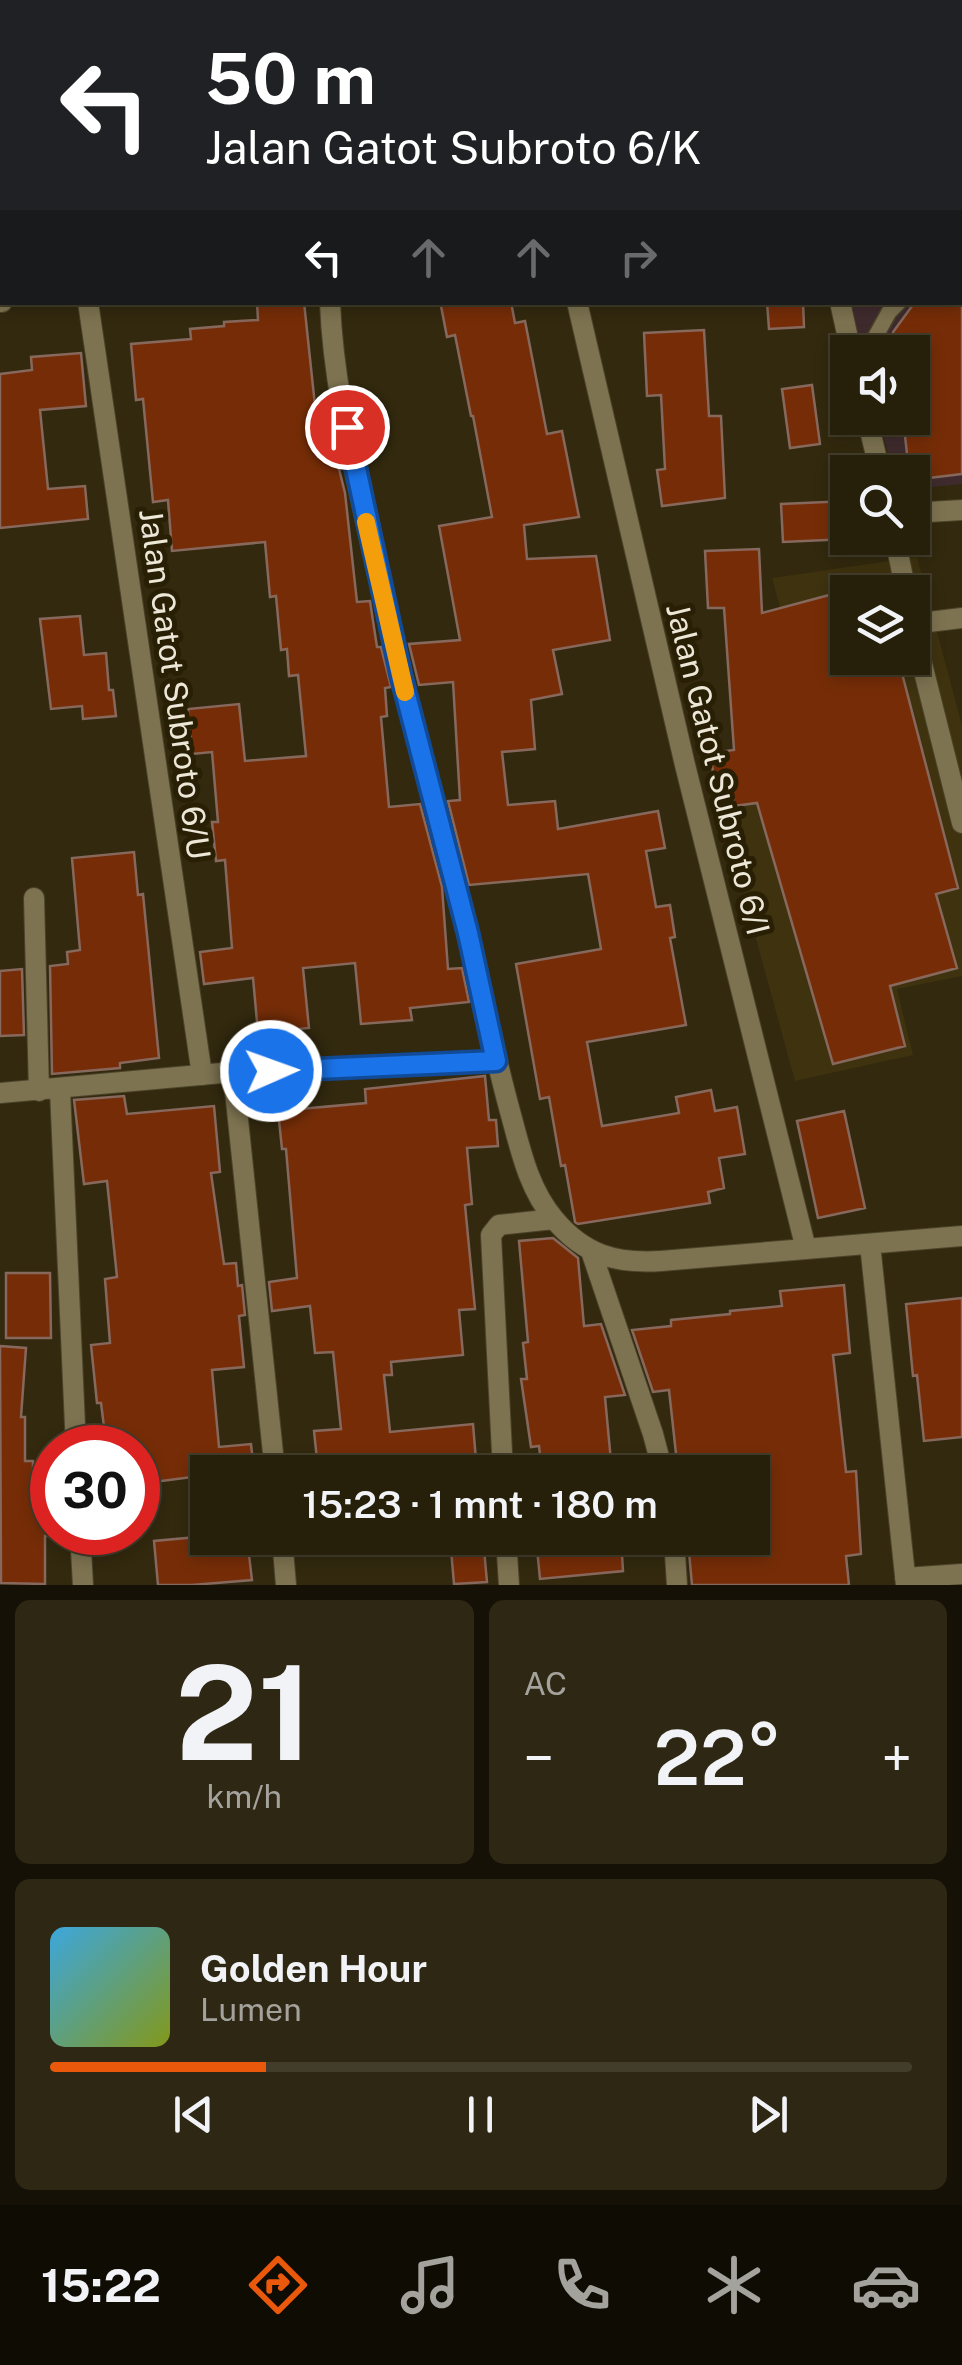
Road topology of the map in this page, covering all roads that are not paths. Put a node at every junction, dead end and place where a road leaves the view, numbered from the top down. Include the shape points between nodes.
1 (88, 305) edge
2 (330, 305) edge
3 (578, 305) edge
4 (841, 305) edge
5 (896, 305) edge
6 (848, 335) edge
7 (877, 335) edge
8 (962, 510) edge
9 (930, 512) edge
10 (962, 618) edge
11 (930, 622) edge
12 (925, 675) edge
13 (962, 823) edge
14 (34, 898) dead end
15 (496, 1061) junction
16 (234, 1072) junction
17 (202, 1074) junction
18 (50, 1090) junction
19 (0, 1094) edge
20 (554, 1219) junction
21 (962, 1236) edge
22 (870, 1244) junction
23 (806, 1249) junction
24 (591, 1251) junction
25 (74, 1425) edge
26 (273, 1455) edge
27 (502, 1455) edge
28 (659, 1455) edge
29 (81, 1555) edge
30 (283, 1555) edge
31 (507, 1555) edge
32 (675, 1555) edge
33 (962, 1574) edge
34 (905, 1582) edge
35 (83, 1585) edge
36 (286, 1585) edge
37 (509, 1585) edge
38 (677, 1585) edge

1 - 17 street, Jalan Gatot Subroto 6/U
2 - 15 street via 334,362 363,510
3 - 23 street, Jalan Gatot Subroto 6/I
4 - 6 street
5 - 7 lane
8 - 9 street
10 - 11 street
12 - 13 street
14 - 18 street
15 - 16 street
15 - 20 street via 524,1167
16 - 17 street
16 - 26 street
17 - 18 street
18 - 19 street
18 - 25 street
20 - 24 street
20 - 27 street via 499,1225 492,1235
21 - 22 street
22 - 23 street
22 - 34 street
23 - 24 street via 646,1262
24 - 28 street
29 - 35 street
30 - 36 street
31 - 37 street
32 - 38 street
33 - 34 street

